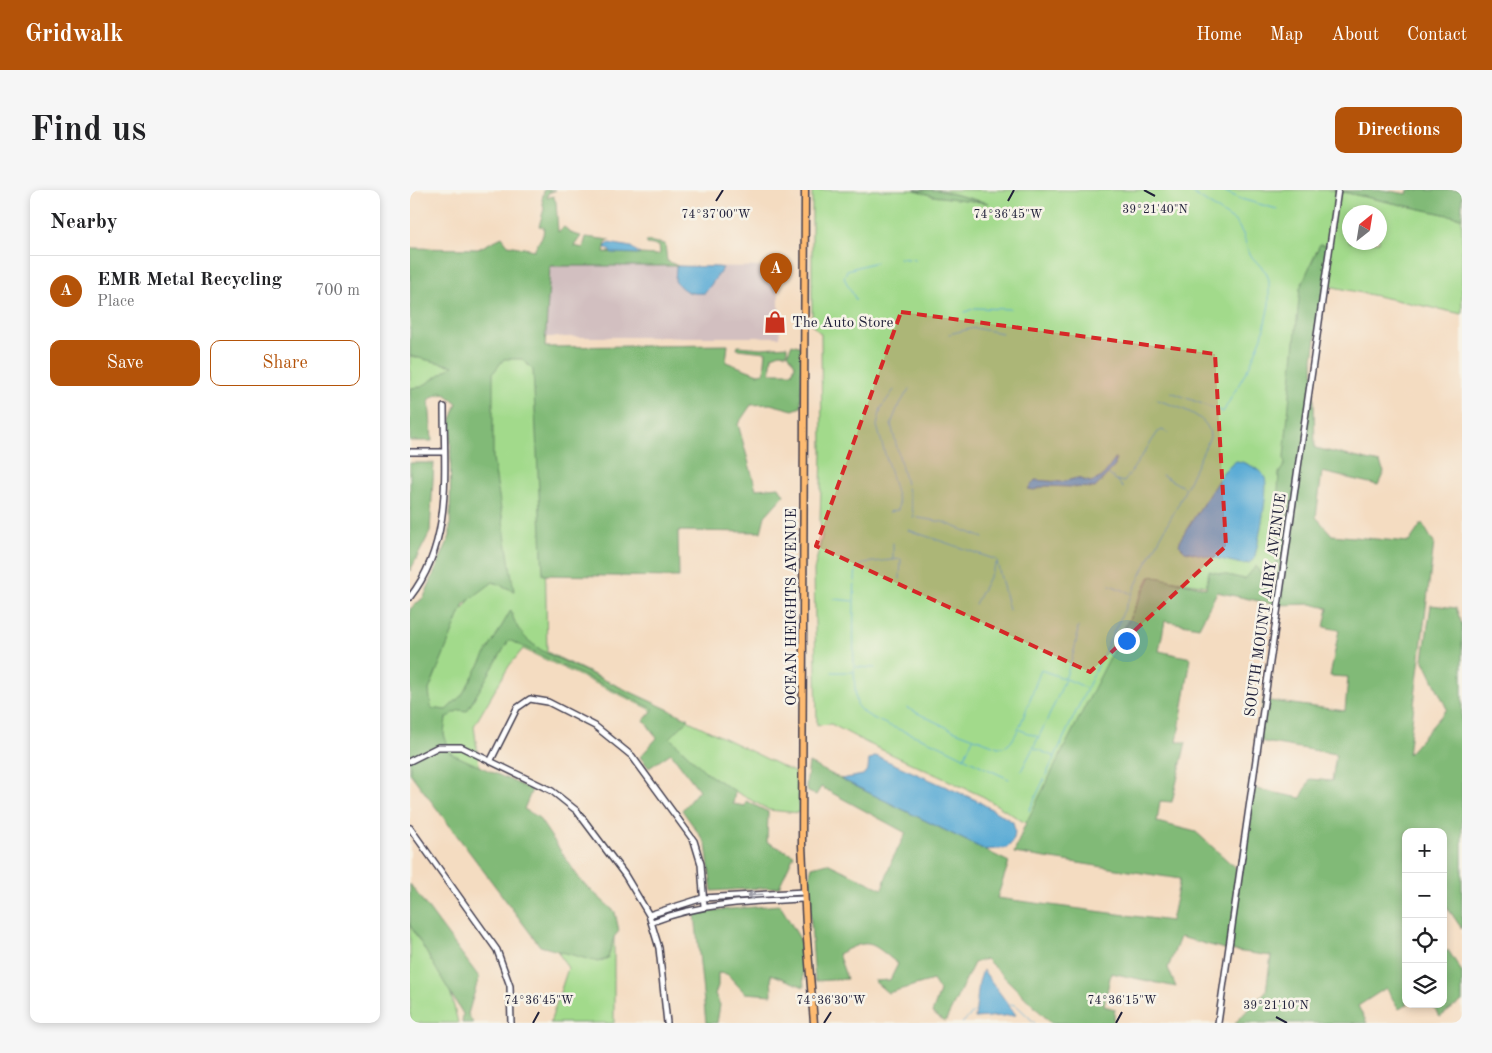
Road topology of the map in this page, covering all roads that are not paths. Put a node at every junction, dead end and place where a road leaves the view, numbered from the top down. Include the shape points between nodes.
1 (805, 190) edge
2 (1338, 190) edge
3 (444, 407) dead end
4 (410, 452) edge
5 (444, 452) junction
6 (410, 596) edge
7 (491, 760) junction
8 (410, 761) edge
9 (410, 828) edge
10 (804, 896) junction
11 (704, 898) junction
12 (704, 906) junction
13 (649, 914) junction
14 (652, 922) junction
15 (512, 1023) edge
16 (667, 1023) edge
17 (814, 1023) edge
18 (1218, 1023) edge

1 - 10 main road, OCEAN HEIGHTS AVENUE
2 - 18 street, SOUTH MOUNT AIRY AVENUE
3 - 5 street
4 - 5 street
5 - 6 street via 441,528
7 - 8 street via 461,747 446,745
7 - 11 street via 516,708 530,698 548,702 595,726 632,756 687,829 699,858
7 - 13 street via 552,790 577,811 625,875
9 - 15 street via 498,950 510,986
10 -> 11 street
10 - 12 street
10 - 17 main road, OCEAN HEIGHTS AVENUE
11 - 12 street
11 - 13 street
12 - 14 street
13 - 14 street
14 - 16 street via 660,955

